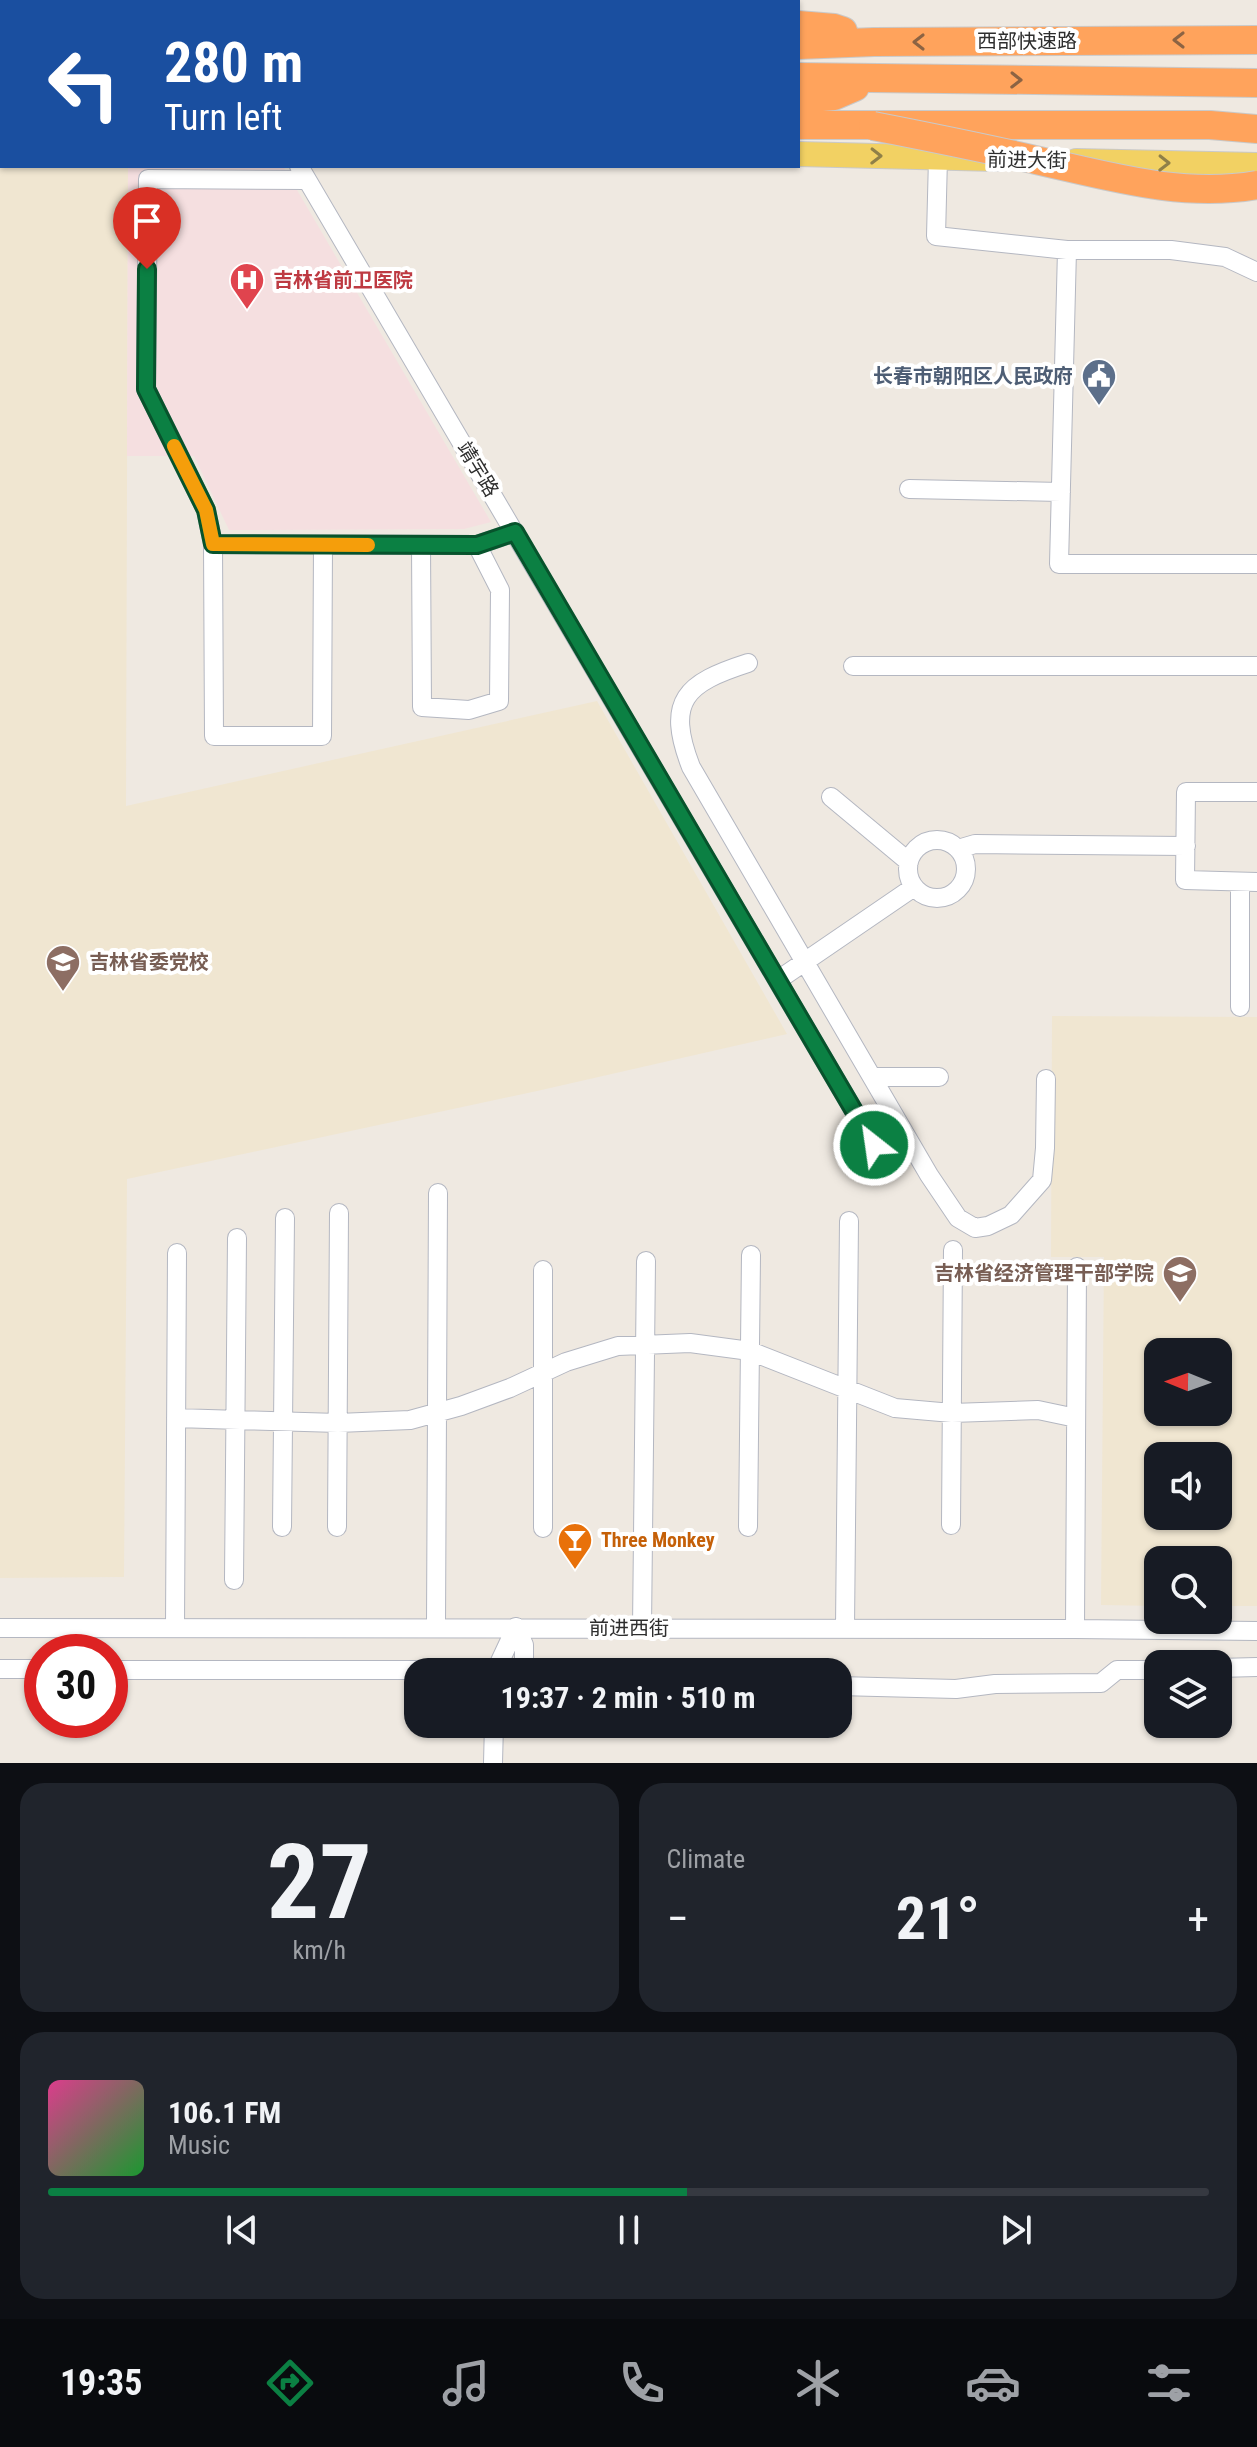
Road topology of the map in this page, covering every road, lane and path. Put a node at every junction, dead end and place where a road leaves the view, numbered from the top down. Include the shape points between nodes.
1 (800, 25) edge
2 (1257, 40) edge
3 (874, 42) junction
4 (800, 45) edge
5 (800, 77) edge
6 (875, 78) junction
7 (1257, 83) edge
8 (800, 99) edge
9 (800, 125) edge
10 (873, 126) junction
11 (1257, 129) edge
12 (800, 154) edge
13 (938, 158) junction
14 (1257, 165) edge
15 (145, 172) edge
16 (303, 173) edge
17 (1257, 185) edge
18 (1067, 250) junction
19 (1257, 272) edge
20 (909, 489) dead end
21 (1061, 492) junction
22 (515, 532) junction
23 (213, 544) junction
24 (421, 545) junction
25 (477, 545) junction
26 (323, 546) junction
27 (1257, 564) edge
28 (748, 663) dead end
29 (853, 666) dead end
30 (1257, 666) edge
31 (1257, 792) edge
32 (831, 797) dead end
33 (1186, 846) junction
34 (958, 849) junction
35 (909, 862) junction
36 (1249, 882) edge
37 (914, 887) junction
38 (806, 962) junction
39 (778, 980) junction
40 (1240, 1007) dead end
41 (872, 1077) junction
42 (939, 1077) dead end
43 (1046, 1079) dead end
44 (874, 1145) dead end
45 (438, 1193) dead end
46 (339, 1213) dead end
47 (285, 1218) dead end
48 (849, 1221) dead end
49 (237, 1238) dead end
50 (953, 1250) dead end
51 (177, 1253) dead end
52 (751, 1255) dead end
53 (646, 1261) dead end
54 (1077, 1267) dead end
55 (543, 1270) dead end
56 (645, 1345) junction
57 (750, 1351) junction
58 (543, 1373) junction
59 (847, 1389) junction
60 (437, 1413) junction
61 (952, 1413) junction
62 (176, 1418) junction
63 (1076, 1418) junction
64 (235, 1420) junction
65 (283, 1421) junction
66 (338, 1423) junction
67 (951, 1525) dead end
68 (282, 1527) dead end
69 (337, 1527) dead end
70 (748, 1527) dead end
71 (543, 1528) dead end
72 (234, 1580) dead end
73 (436, 1627) junction
74 (516, 1627) junction
75 (0, 1628) edge
76 (175, 1628) junction
77 (642, 1628) junction
78 (845, 1628) junction
79 (1075, 1629) junction
80 (1257, 1631) edge
81 (501, 1658) edge
82 (524, 1658) edge
83 (1257, 1667) edge
84 (1232, 1668) edge
85 (0, 1669) edge
86 (24, 1669) edge
87 (128, 1670) edge
88 (1144, 1670) edge
89 (404, 1671) edge
90 (852, 1686) edge
91 (494, 1738) edge
92 (493, 1763) edge

1 - 3 highway via 834,28
2 -> 3 highway, 西部快速路
3 - 4 highway, 西部快速路
5 - 6 highway, 西部快速路
6 -> 7 highway, 西部快速路
6 - 8 highway via 834,96
9 - 10 highway
10 - 11 highway, bridge
10 - 17 highway, bridge via 1132,183 1212,189
12 -> 13 main road, 前进大街
13 -> 14 main road, 前进大街
13 - 18 street via 936,236
15 - 16 street
15 - 23 street via 146,389 206,510
16 - 22 street, 靖宇路
18 - 19 street via 1171,250 1225,257
18 - 21 street
20 - 21 street
21 - 27 street via 1059,564
22 - 25 street
22 - 39 street, 靖宇路
23 - 26 street
23 - 26 street via 214,736 322,736
24 - 25 street
24 - 25 street via 422,707 469,710 499,701 500,590
24 - 26 street
28 - 38 street via 719,672 689,692 679,715 680,739 691,767
29 - 30 street
31 - 33 street via 1186,792
32 - 35 street
33 - 34 street via 975,844
33 - 36 street via 1185,880
34 - 35 street via 945,841 929,841 915,849
34 - 37 street via 966,864 959,889 935,898
35 - 37 street
36 - 40 street
37 - 38 street
38 - 39 street
38 - 41 street
39 - 44 street, 靖宇路
41 - 42 street
41 - 43 street via 958,1218 975,1228 1011,1215 1042,1180
45 - 60 street
46 - 66 street
47 - 65 street
48 - 59 street
49 - 64 street
50 - 61 street
51 - 62 street
52 - 57 street
53 - 56 street
54 - 63 street
55 - 58 street
56 - 57 street via 690,1343
56 - 58 street via 618,1346
56 - 77 street
57 - 59 street
57 - 70 street
58 - 60 street
58 - 71 street
59 - 61 street via 895,1408
59 - 78 street
60 - 66 street via 410,1420
60 - 73 street
61 - 63 street via 1038,1410
61 - 67 street
62 - 64 street
62 - 76 street
63 - 79 street
64 - 65 street
64 - 72 street
65 - 66 street
65 - 68 street
66 - 69 street
73 - 74 street, 前进西街
73 - 76 street, 前进西街
74 - 77 street, 前进西街
74 - 81 street
74 - 82 street
75 - 76 street, 前进西街
77 - 78 street, 前进西街
78 - 79 street, 前进西街
79 - 80 street, 前进西街
83 - 84 street
85 - 86 street
87 - 89 street
88 - 90 street via 1117,1670 1101,1683 956,1689
91 - 92 street

